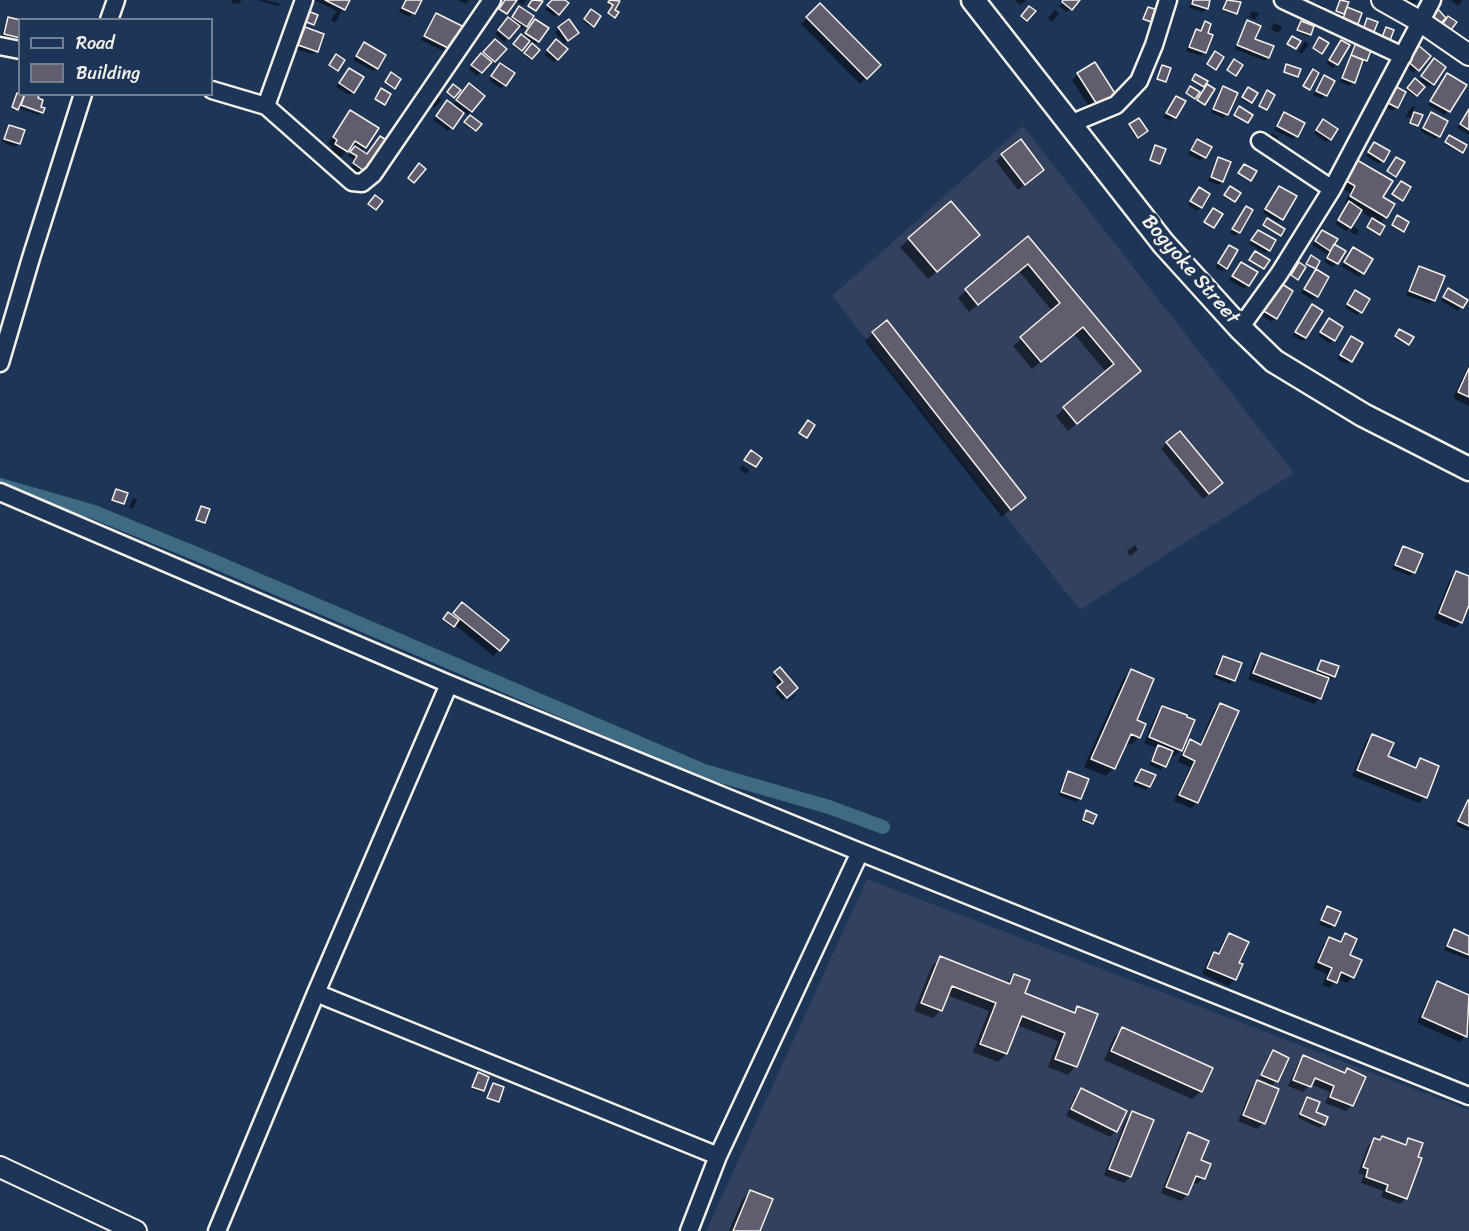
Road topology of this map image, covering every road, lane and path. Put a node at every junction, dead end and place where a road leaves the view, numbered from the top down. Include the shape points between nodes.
1 (116, 0) edge
2 (304, 0) edge
3 (492, 0) edge
4 (973, 0) edge
5 (1168, 0) edge
6 (1283, 0) edge
7 (1382, 0) edge
8 (1432, 0) edge
9 (110, 18) edge
10 (1421, 22) junction
11 (0, 46) edge
12 (18, 50) edge
13 (1403, 56) junction
14 (1469, 56) edge
15 (213, 90) edge
16 (82, 96) edge
17 (266, 106) junction
18 (1070, 124) junction
19 (1260, 141) dead end
20 (1332, 189) junction
21 (1240, 328) junction
22 (0, 363) edge
23 (1469, 469) edge
24 (0, 492) edge
25 (449, 684) junction
26 (860, 852) junction
27 (316, 993) junction
28 (1469, 1096) edge
29 (718, 1156) junction
30 (0, 1167) edge
31 (136, 1231) edge
32 (217, 1231) edge
33 (689, 1231) edge

1 - 9 street
2 - 17 street
3 - 17 street via 373,174 362,183 352,182
4 - 18 main road, Bogyoke Street
5 - 18 street via 1139,81 1116,105
6 - 13 street
7 - 10 street
8 - 10 street
10 - 13 street
10 - 14 street
11 - 12 street
13 - 20 street
15 - 17 street
16 - 22 street
18 - 21 main road, Bogyoke Street via 1163,243
19 - 20 street
20 - 21 street via 1280,274
21 - 23 main road, Bogyoke Street via 1274,361 1307,382
24 - 25 street
25 - 26 street
25 - 27 street
26 - 28 street
26 - 29 street
27 - 29 street
27 - 32 street
29 - 33 street
30 - 31 street

